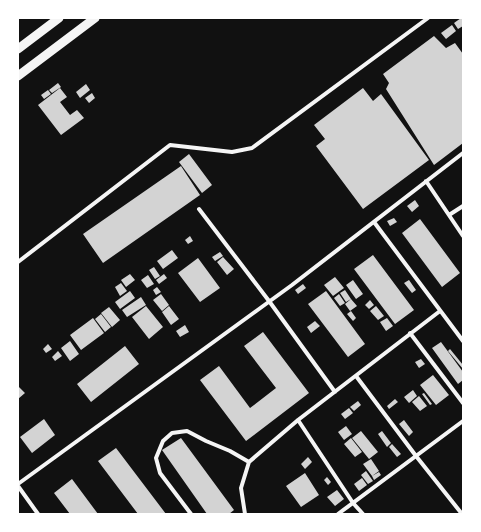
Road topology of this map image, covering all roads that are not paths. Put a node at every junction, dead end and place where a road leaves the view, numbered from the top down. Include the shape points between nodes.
1 (59, 18) edge
2 (95, 18) edge
3 (428, 18) edge
4 (18, 49) edge
5 (18, 76) edge
6 (463, 153) edge
7 (426, 181) junction
8 (463, 206) edge
9 (199, 209) dead end
10 (449, 216) junction
11 (374, 222) junction
12 (463, 236) edge
13 (18, 262) edge
14 (269, 301) junction
15 (440, 311) junction
16 (410, 334) junction
17 (463, 341) edge
18 (356, 376) junction
19 (335, 392) junction
20 (463, 403) edge
21 (298, 420) junction
22 (463, 421) edge
23 (416, 456) junction
24 (249, 462) junction
25 (18, 485) edge
26 (353, 503) junction
27 (38, 514) edge
28 (191, 514) edge
29 (245, 514) edge
30 (338, 514) edge
31 (363, 514) edge
32 (462, 514) edge

1 - 4 main road
2 - 5 main road
3 - 13 street via 252,148 232,152 170,145
6 - 7 street
7 - 10 street
7 - 11 street
8 - 10 street
9 - 14 street
10 - 12 street
11 - 14 street
11 - 15 street
14 - 19 street
14 - 25 street
15 - 16 street
15 - 17 street
16 - 18 street
16 - 20 street
18 - 19 street
18 - 23 street
19 - 21 street
21 - 24 street
21 - 26 street
22 - 23 street
23 - 26 street
23 - 32 street
24 - 28 street via 187,431 172,433 163,441 156,458 160,473
24 - 29 street via 241,488
25 - 27 street
26 - 30 street
26 - 31 street

